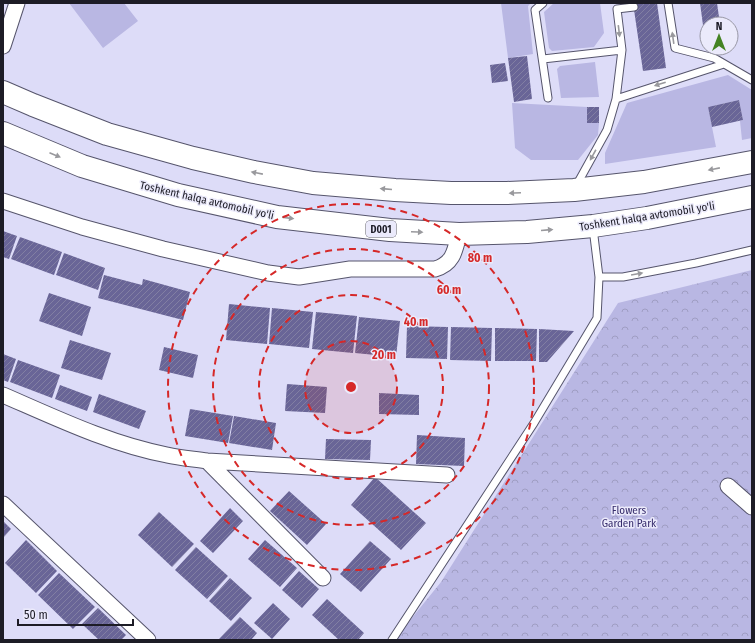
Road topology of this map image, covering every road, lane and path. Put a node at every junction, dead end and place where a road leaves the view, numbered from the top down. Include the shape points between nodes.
1 (17, 3) edge
2 (543, 3) edge
3 (668, 3) edge
4 (616, 6) edge
5 (634, 6) dead end
6 (3, 46) edge
7 (622, 50) junction
8 (543, 59) junction
9 (724, 64) junction
10 (752, 80) edge
11 (3, 92) edge
12 (548, 98) dead end
13 (616, 99) junction
14 (11, 136) edge
15 (752, 162) edge
16 (574, 190) junction
17 (752, 197) edge
18 (3, 201) edge
19 (592, 226) junction
20 (459, 234) junction
21 (752, 250) edge
22 (599, 277) junction
23 (3, 395) edge
24 (207, 461) junction
25 (447, 475) dead end
26 (728, 486) dead end
27 (3, 504) edge
28 (752, 506) edge
29 (323, 578) dead end
30 (148, 640) edge
31 (392, 640) edge

1 - 6 street
2 - 8 lane via 535,10
9 -> 3 lane via 714,58 675,48
4 - 5 lane
4 -> 7 lane
7 - 8 lane
7 - 13 lane
8 - 12 lane
9 - 10 lane
9 -> 13 lane
16 -> 11 highway via 451,193 313,183 193,158 107,134
13 -> 16 lane via 607,130
14 -> 20 highway, Toshkent halqa avtomobil yo'li / D001 via 96,171 228,207 277,217 390,230
15 -> 16 highway via 644,182
17 - 19 highway, Toshkent halqa avtomobil yo'li / D001
18 - 20 street via 82,227 163,248 268,273 299,277 350,269 443,267 456,251
20 -> 19 highway, Toshkent halqa avtomobil yo'li / D001 via 527,232
19 - 22 lane
22 -> 21 lane via 623,277
22 - 31 lane via 597,318 534,423
23 - 24 street via 80,428 130,445 167,455
24 - 25 street
24 - 29 street
26 - 28 street
27 - 30 street

